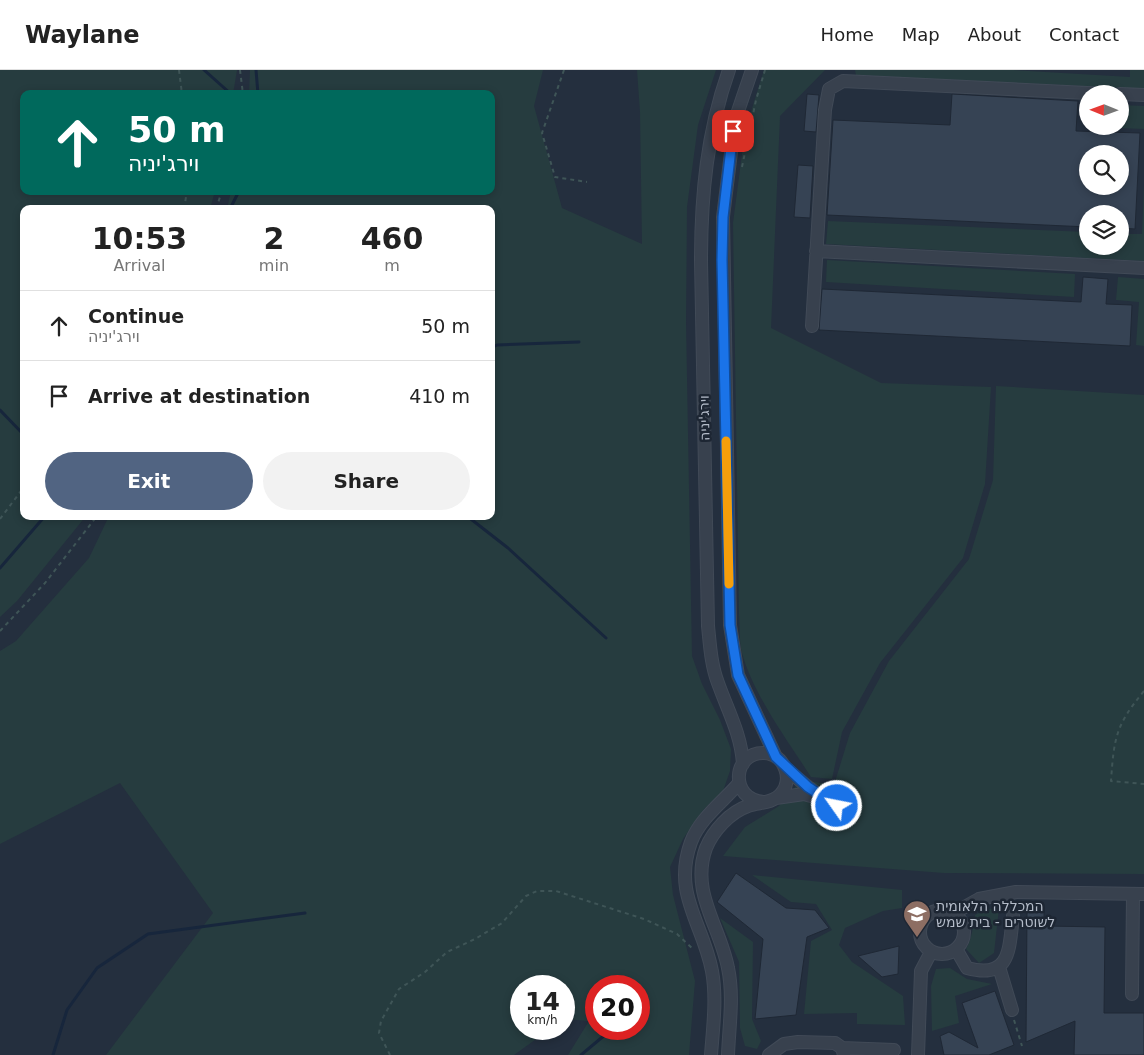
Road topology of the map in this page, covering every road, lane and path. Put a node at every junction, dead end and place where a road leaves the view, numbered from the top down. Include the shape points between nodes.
1 (179, 70) edge
2 (240, 70) edge
3 (564, 70) edge
4 (729, 70) edge
5 (752, 70) edge
6 (182, 90) edge
7 (242, 90) edge
8 (1079, 93) edge
9 (1129, 95) edge
10 (1144, 96) edge
11 (587, 182) dead end
12 (816, 251) junction
13 (1144, 268) edge
14 (812, 326) dead end
15 (20, 492) edge
16 (0, 519) edge
17 (94, 520) edge
18 (0, 631) edge
19 (1144, 691) edge
20 (776, 757) junction
21 (743, 764) junction
22 (785, 768) junction
23 (739, 783) junction
24 (1144, 784) edge
25 (770, 800) junction
26 (1139, 894) edge
27 (954, 913) junction
28 (1013, 916) dead end
29 (956, 949) junction
30 (931, 952) junction
31 (708, 954) junction
32 (999, 967) junction
33 (1132, 994) dead end
34 (1012, 1010) joint
35 (728, 1039) junction
36 (1022, 1046) dead end
37 (894, 1050) dead end
38 (843, 1052) edge
39 (390, 1055) edge
40 (712, 1055) edge
41 (728, 1055) edge
42 (740, 1055) edge
43 (769, 1055) edge
44 (918, 1055) edge

1 - 6 path
2 - 7 path
3 - 11 path via 542,133 554,177
4 - 21 street, וירג'יניה via 714,115 710,140 701,216 701,280 708,626 717,682 737,728
5 - 20 street, וירג'יניה via 735,120 723,217 730,625 738,675
8 - 12 street via 843,81 828,90
9 - 10 street
12 - 13 street
12 - 14 street
15 - 16 path
17 - 18 path via 45,583
19 - 24 path via 1125,715 1114,742 1111,781
20 - 21 street via 762,753 748,758
20 - 22 street
21 - 23 street
22 - 25 street via 785,788
22 - 25 street via 833,804 804,794
23 - 25 street via 751,799
23 - 31 street via 706,818 691,841 684,875 687,900
25 - 35 street via 746,806 718,828 706,848 700,876 703,897 729,970
26 - 27 street via 1016,892 979,899
26 - 33 street
27 - 29 street via 964,928 964,936
27 - 30 street via 939,909 923,920 920,935 922,943
28 - 32 street via 1008,954
29 - 30 street via 946,954
29 - 32 street via 967,968 982,972
30 - 44 street via 921,971 918,990
31 - 39 path via 644,918 556,890 538,890 526,896 502,923 447,952 399,989 381,1021 379,1033
31 - 40 street via 714,992
32 - 34 street
34 - 36 path
35 - 41 street
35 - 42 street
37 - 38 street
38 - 43 street via 835,1043 798,1042 784,1044

